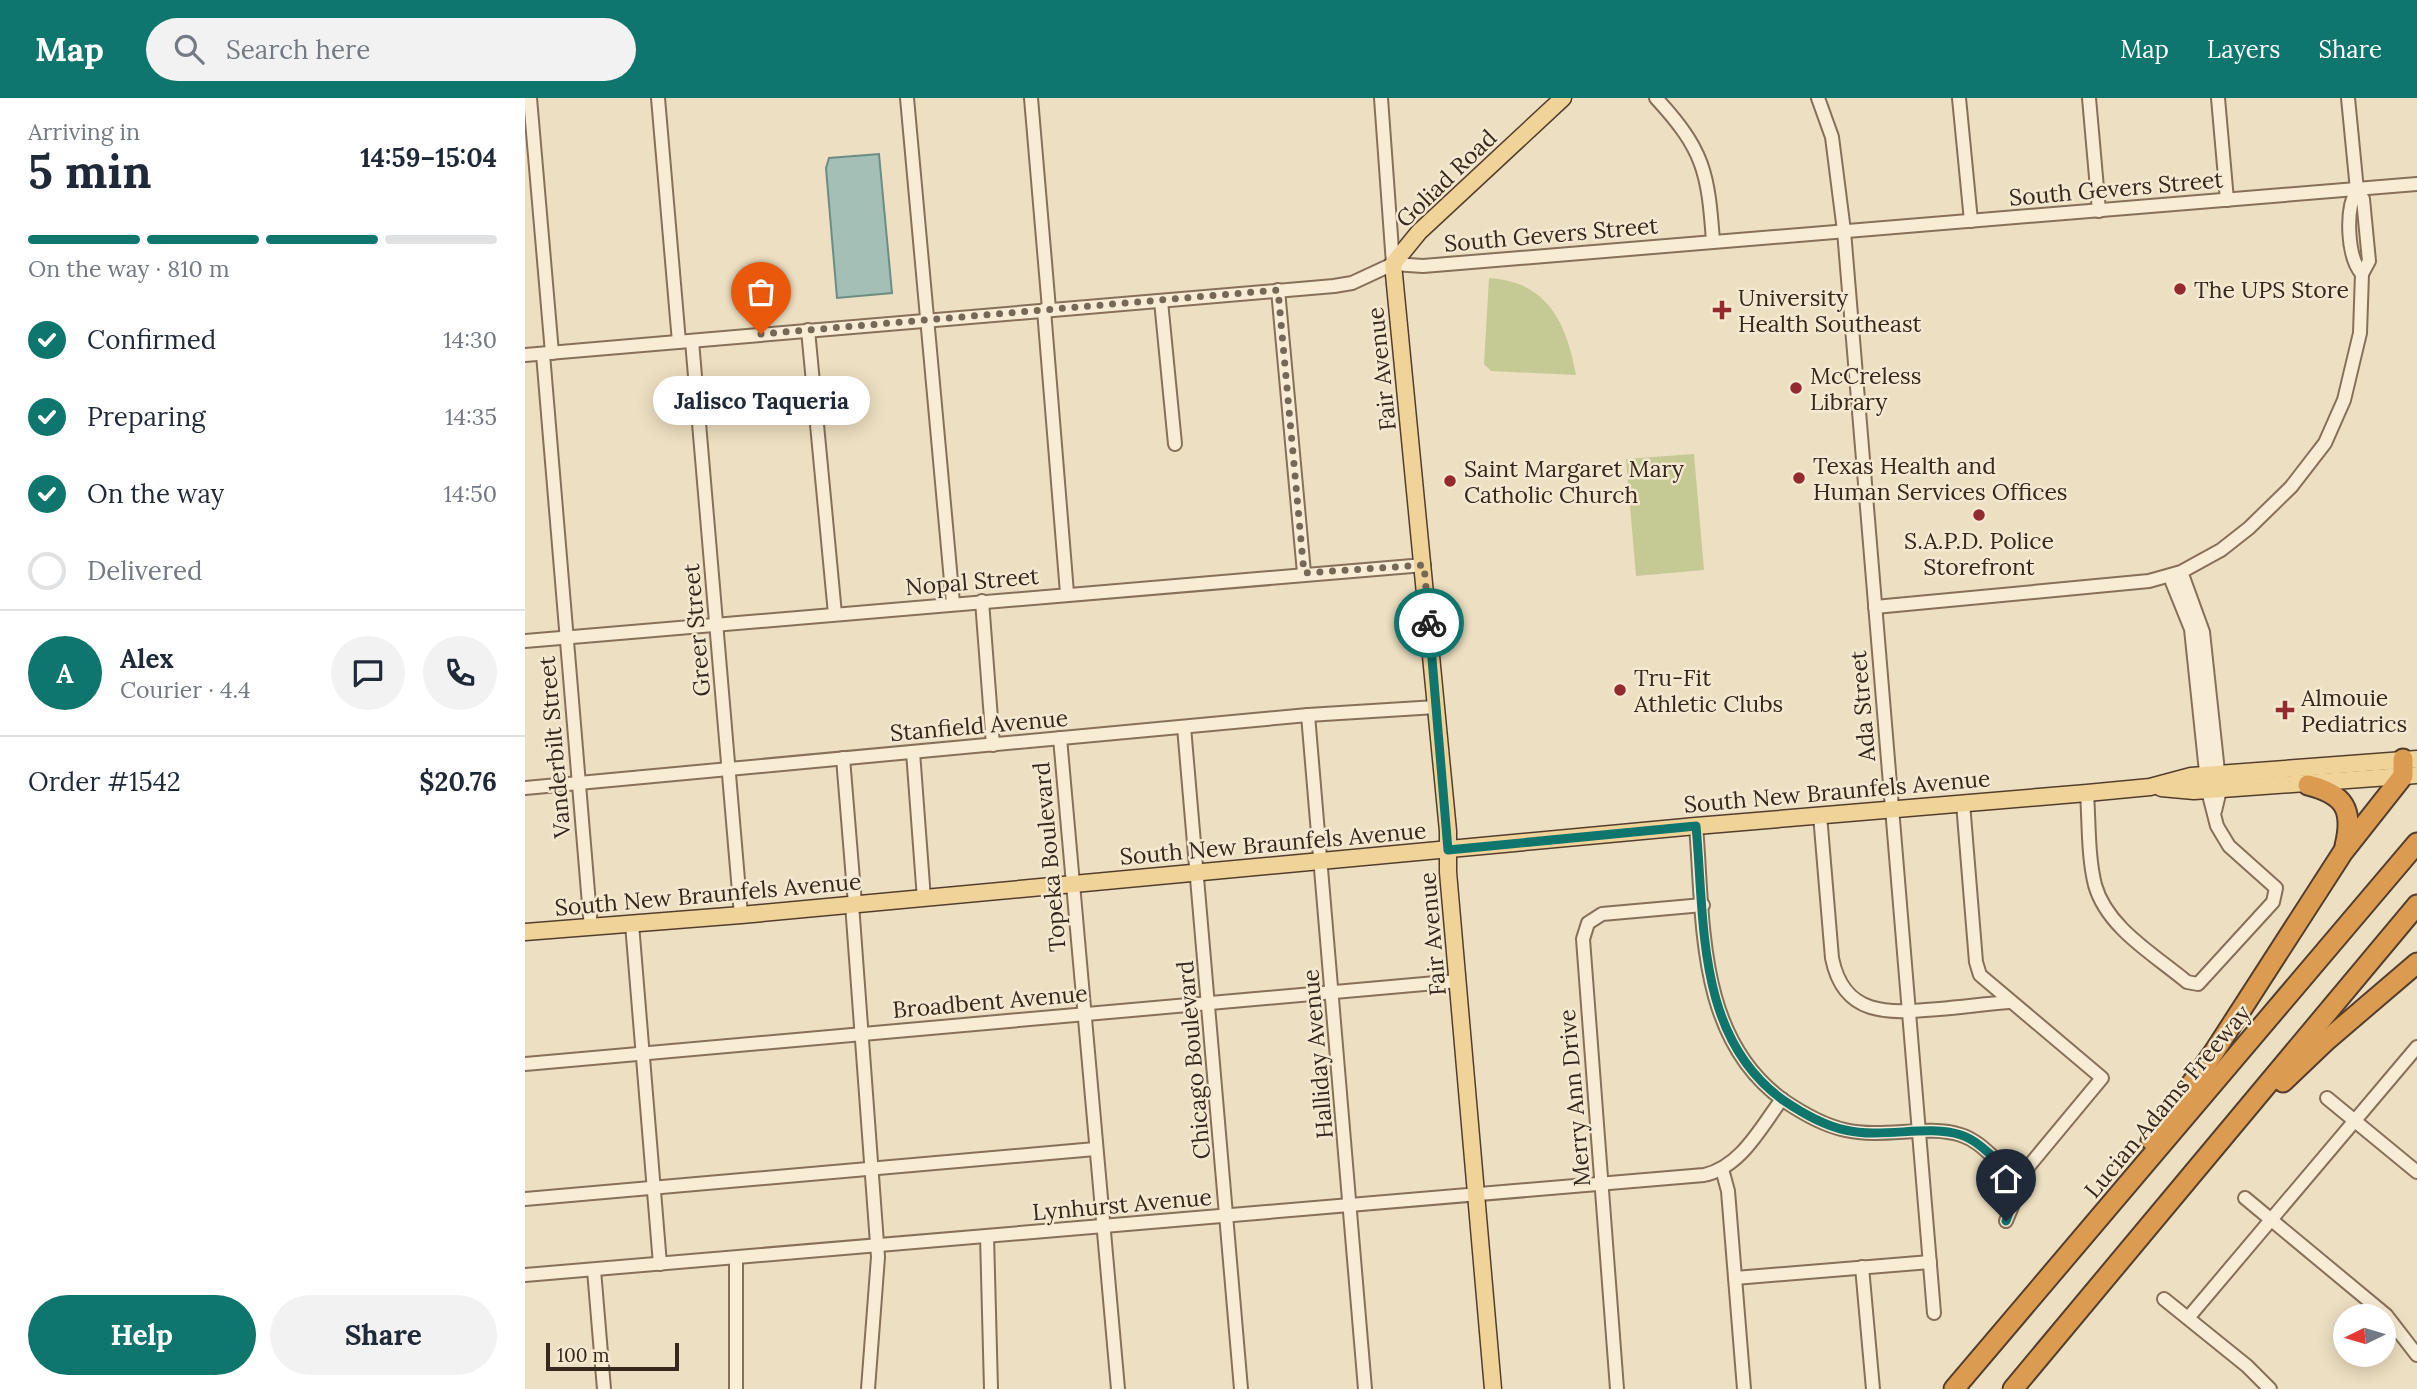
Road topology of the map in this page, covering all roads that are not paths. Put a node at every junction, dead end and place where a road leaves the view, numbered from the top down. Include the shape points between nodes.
1 (530, 98) edge
2 (658, 98) edge
3 (907, 98) edge
4 (1031, 98) edge
5 (1381, 98) edge
6 (1563, 98) edge
7 (1656, 98) edge
8 (1818, 98) edge
9 (1959, 98) edge
10 (2089, 98) edge
11 (2218, 98) edge
12 (2348, 98) edge
13 (2417, 184) edge
14 (2357, 190) junction
15 (2227, 200) junction
16 (2099, 211) junction
17 (1971, 221) junction
18 (1844, 231) junction
19 (1713, 242) junction
20 (1393, 264) junction
21 (1278, 290) junction
22 (1161, 301) junction
23 (1047, 309) junction
24 (927, 320) junction
25 (808, 330) junction
26 (685, 341) junction
27 (548, 353) junction
28 (525, 355) edge
29 (1175, 444) dead end
30 (1424, 565) junction
31 (1304, 573) junction
32 (2175, 574) junction
33 (1067, 593) junction
34 (982, 601) junction
35 (953, 603) junction
36 (1875, 607) junction
37 (835, 614) junction
38 (716, 623) junction
39 (566, 637) junction
40 (525, 640) edge
41 (1436, 707) junction
42 (1308, 715) junction
43 (1184, 727) junction
44 (1060, 738) junction
45 (993, 745) junction
46 (913, 752) junction
47 (842, 758) junction
48 (2410, 767) edge
49 (730, 770) junction
50 (579, 783) junction
51 (2213, 783) junction
52 (2308, 785) junction
53 (525, 788) edge
54 (2087, 793) junction
55 (1963, 803) junction
56 (1892, 809) junction
57 (1820, 815) junction
58 (1696, 826) junction
59 (2417, 843) edge
60 (1448, 850) junction
61 (2343, 852) junction
62 (1321, 863) junction
63 (1197, 872) junction
64 (1073, 884) junction
65 (924, 899) junction
66 (854, 904) junction
67 (1703, 905) junction
68 (2417, 905) edge
69 (741, 915) junction
70 (632, 924) junction
71 (591, 928) junction
72 (525, 932) edge
73 (2417, 963) edge
74 (1458, 981) junction
75 (1332, 991) junction
76 (1209, 1002) junction
77 (2009, 1002) junction
78 (1909, 1012) junction
79 (1083, 1013) junction
80 (862, 1034) junction
81 (2417, 1047) edge
82 (645, 1053) junction
83 (525, 1064) edge
84 (2327, 1098) dead end
85 (1782, 1099) junction
86 (2355, 1120) junction
87 (1919, 1133) junction
88 (1095, 1149) junction
89 (1722, 1169) junction
90 (870, 1170) junction
91 (2417, 1172) edge
92 (2022, 1178) junction
93 (1602, 1183) junction
94 (654, 1188) junction
95 (2126, 1188) junction
96 (1476, 1194) junction
97 (2245, 1198) dead end
98 (525, 1199) edge
99 (1351, 1205) junction
100 (1228, 1217) junction
101 (2272, 1219) junction
102 (2006, 1221) dead end
103 (1104, 1228) junction
104 (2144, 1231) junction
105 (987, 1236) junction
106 (877, 1246) junction
107 (736, 1258) junction
108 (1930, 1262) junction
109 (660, 1264) junction
110 (1862, 1267) junction
111 (594, 1270) junction
112 (525, 1275) edge
113 (1735, 1278) junction
114 (2164, 1299) dead end
115 (1934, 1313) dead end
116 (2188, 1318) junction
117 (2417, 1355) edge
118 (604, 1389) edge
119 (736, 1389) edge
120 (868, 1389) edge
121 (991, 1389) edge
122 (1118, 1389) edge
123 (1241, 1389) edge
124 (1365, 1389) edge
125 (1493, 1389) edge
126 (1617, 1389) edge
127 (1745, 1389) edge
128 (1873, 1389) edge
129 (1954, 1389) edge
130 (2013, 1389) edge
131 (2270, 1389) edge

1 - 27 street, Vanderbilt Street
2 - 26 street, Greer Street
3 - 24 street
4 - 23 street
5 - 20 street, Fair Avenue
6 - 20 main road, Goliad Road via 1419,232
7 - 19 street via 1688,135 1700,157 1708,186
8 - 18 street, Ada Street via 1834,147
9 - 17 street
10 - 16 street
11 - 15 street
12 - 14 street
13 - 14 street, South Gevers Street
14 - 15 street, South Gevers Street
14 - 32 street via 2349,203 2353,264 2363,274 2360,333 2353,372 2325,443 2291,487 2249,528 2221,550
15 - 16 street, South Gevers Street
16 - 17 street, South Gevers Street
17 - 18 street, South Gevers Street
18 - 19 street, South Gevers Street
18 - 36 street, Ada Street
19 - 20 street, South Gevers Street via 1423,266
20 - 21 street, South Gevers Street via 1352,283
20 - 30 main road, Fair Avenue
21 - 22 street, South Gevers Street
21 - 31 street
22 - 23 street, South Gevers Street
22 - 29 street
23 - 24 street, South Gevers Street
23 - 33 street
24 - 25 street, South Gevers Street
24 - 35 street
25 - 26 street, South Gevers Street
25 - 37 street
26 - 27 street, South Gevers Street
26 - 38 street, Greer Street
27 - 28 street, South Gevers Street
27 - 39 street, Vanderbilt Street
30 - 31 street, Nopal Street
30 - 41 main road, Fair Avenue
31 - 33 street, Nopal Street
32 - 36 street via 2126,584
32 - 51 street via 2172,582 2191,629
33 - 34 street, Nopal Street
34 - 35 street, Nopal Street
34 - 45 street
35 - 37 street, Nopal Street
36 - 56 street, Ada Street
37 - 38 street, Nopal Street
38 - 39 street, Nopal Street
38 - 49 street, Greer Street
39 - 40 street, Nopal Street
39 - 50 street, Vanderbilt Street
41 - 42 street, Stanfield Avenue
41 - 60 main road, Fair Avenue
42 - 43 street, Stanfield Avenue
42 - 62 street, Halliday Avenue
43 - 44 street, Stanfield Avenue
43 - 63 street, Chicago Boulevard
44 - 45 street, Stanfield Avenue
44 - 64 street, Topeka Boulevard
45 - 46 street, Stanfield Avenue
46 - 47 street, Stanfield Avenue
46 - 65 street
47 - 49 street, Stanfield Avenue
47 - 66 street
48 - 51 main road, South New Braunfels Avenue
48 - 52 main road, South New Braunfels Avenue
48 - 61 highway
49 - 50 street, Stanfield Avenue
49 - 69 street, Greer Street
50 - 53 street, Stanfield Avenue
50 - 71 street, Vanderbilt Street
51 - 52 main road, South New Braunfels Avenue
51 - 54 main road, South New Braunfels Avenue
51 - 54 street via 2217,826 2229,846 2276,888 2273,902 2193,985 2120,926 2105,907 2096,886
52 - 61 highway via 2338,796 2348,814 2350,826
54 - 55 main road, South New Braunfels Avenue
55 - 56 main road, South New Braunfels Avenue
55 - 77 street via 1976,962 1985,981
56 - 57 main road, South New Braunfels Avenue
56 - 78 street, Ada Street
57 - 58 main road, South New Braunfels Avenue
57 - 78 street via 1832,958 1838,978 1849,994 1871,1009
58 - 60 main road, South New Braunfels Avenue
58 - 67 street
59 - 95 highway, Lucian Adams Freeway
60 - 62 main road, South New Braunfels Avenue
60 - 74 main road, Fair Avenue
61 - 95 highway via 2150,1142
62 - 63 main road, South New Braunfels Avenue
62 - 75 street, Halliday Avenue
63 - 64 main road, South New Braunfels Avenue
63 - 76 street, Chicago Boulevard
64 - 65 main road, South New Braunfels Avenue
64 - 79 street, Topeka Boulevard
65 - 66 main road, South New Braunfels Avenue
66 - 69 main road, South New Braunfels Avenue
66 - 80 street
67 - 85 street via 1711,988 1724,1027 1745,1062
67 - 93 street, Merry Ann Drive via 1602,914 1584,931
68 - 104 highway
69 - 70 main road, South New Braunfels Avenue
70 - 71 main road, South New Braunfels Avenue
70 - 82 street
71 - 72 main road, South New Braunfels Avenue
73 - 104 highway via 2287,1078 2199,1182
74 - 75 street, Broadbent Avenue
74 - 96 main road, Fair Avenue
75 - 76 street, Broadbent Avenue
75 - 99 street, Halliday Avenue
76 - 79 street, Broadbent Avenue
76 - 100 street, Chicago Boulevard
77 - 78 street
77 - 92 street via 2102,1078
78 - 87 street, Ada Street
79 - 80 street, Broadbent Avenue
79 - 88 street, Topeka Boulevard
80 - 82 street, Broadbent Avenue
80 - 90 street
81 - 86 street
82 - 83 street, Broadbent Avenue
82 - 94 street
84 - 86 street
85 - 87 street via 1810,1117 1844,1130
85 - 89 street via 1742,1153
86 - 91 street
86 - 101 street
87 - 92 street via 1966,1137
87 - 108 street, Ada Street
88 - 90 street
88 - 103 street, Topeka Boulevard
89 - 93 street, Lynhurst Avenue via 1704,1175
89 - 113 street
90 - 94 street
90 - 106 street
92 - 102 street
93 - 96 street, Lynhurst Avenue
93 - 126 street, Merry Ann Drive
94 - 98 street
94 - 109 street
95 - 129 highway, Lucian Adams Freeway
96 - 99 street, Lynhurst Avenue
96 - 125 main road, Fair Avenue
97 - 101 street
99 - 100 street, Lynhurst Avenue
99 - 124 street, Halliday Avenue
100 - 103 street, Lynhurst Avenue
100 - 123 street, Chicago Boulevard
101 - 116 street
101 - 117 street via 2386,1315
103 - 105 street, Lynhurst Avenue
103 - 122 street, Topeka Boulevard
104 - 130 highway
105 - 106 street, Lynhurst Avenue
105 - 121 street
106 - 107 street, Lynhurst Avenue
106 - 120 street
107 - 109 street, Lynhurst Avenue
107 - 119 street
108 - 110 street
108 - 115 street, Ada Street
109 - 111 street, Lynhurst Avenue
110 - 113 street
110 - 128 street
111 - 112 street, Lynhurst Avenue
111 - 118 street
113 - 127 street
114 - 116 street
116 - 131 street

